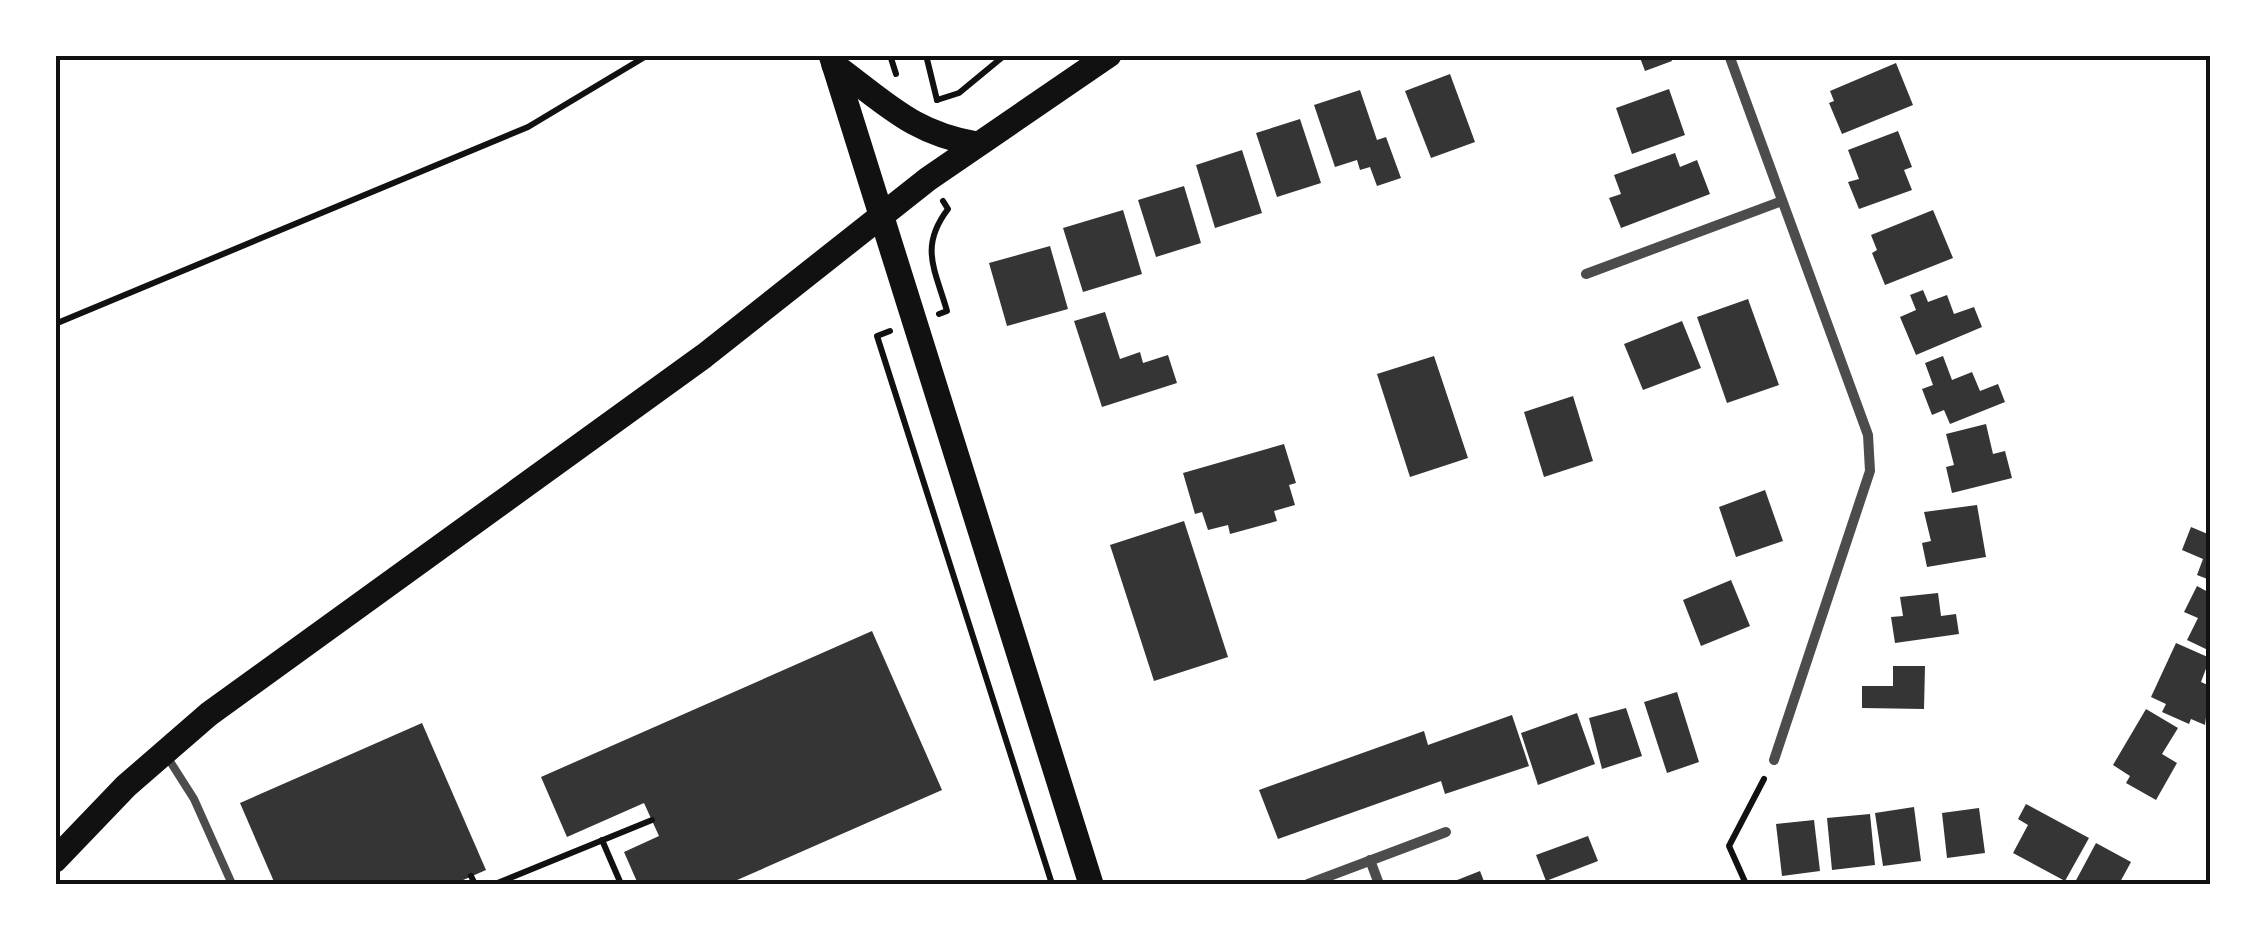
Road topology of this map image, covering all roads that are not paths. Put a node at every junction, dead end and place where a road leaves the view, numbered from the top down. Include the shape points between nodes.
1 (1108, 55) edge
2 (1729, 55) edge
3 (833, 60) edge
4 (977, 144) junction
5 (1782, 201) junction
6 (881, 215) junction
7 (1586, 274) dead end
8 (164, 752) junction
9 (1774, 760) road end
10 (1446, 832) dead end
11 (55, 860) edge
12 (1370, 860) junction
13 (232, 884) edge
14 (1091, 884) edge
15 (1308, 884) edge
16 (1379, 884) edge

1 - 4 main road
2 - 5 street
3 - 4 main road via 912,125
3 - 6 main road
4 - 6 main road
5 - 7 street
5 - 9 street via 1868,435 1870,471
6 - 8 main road via 704,356
6 - 14 main road
8 - 11 main road
8 - 13 lane
10 - 12 street
12 - 15 street
12 - 16 street

